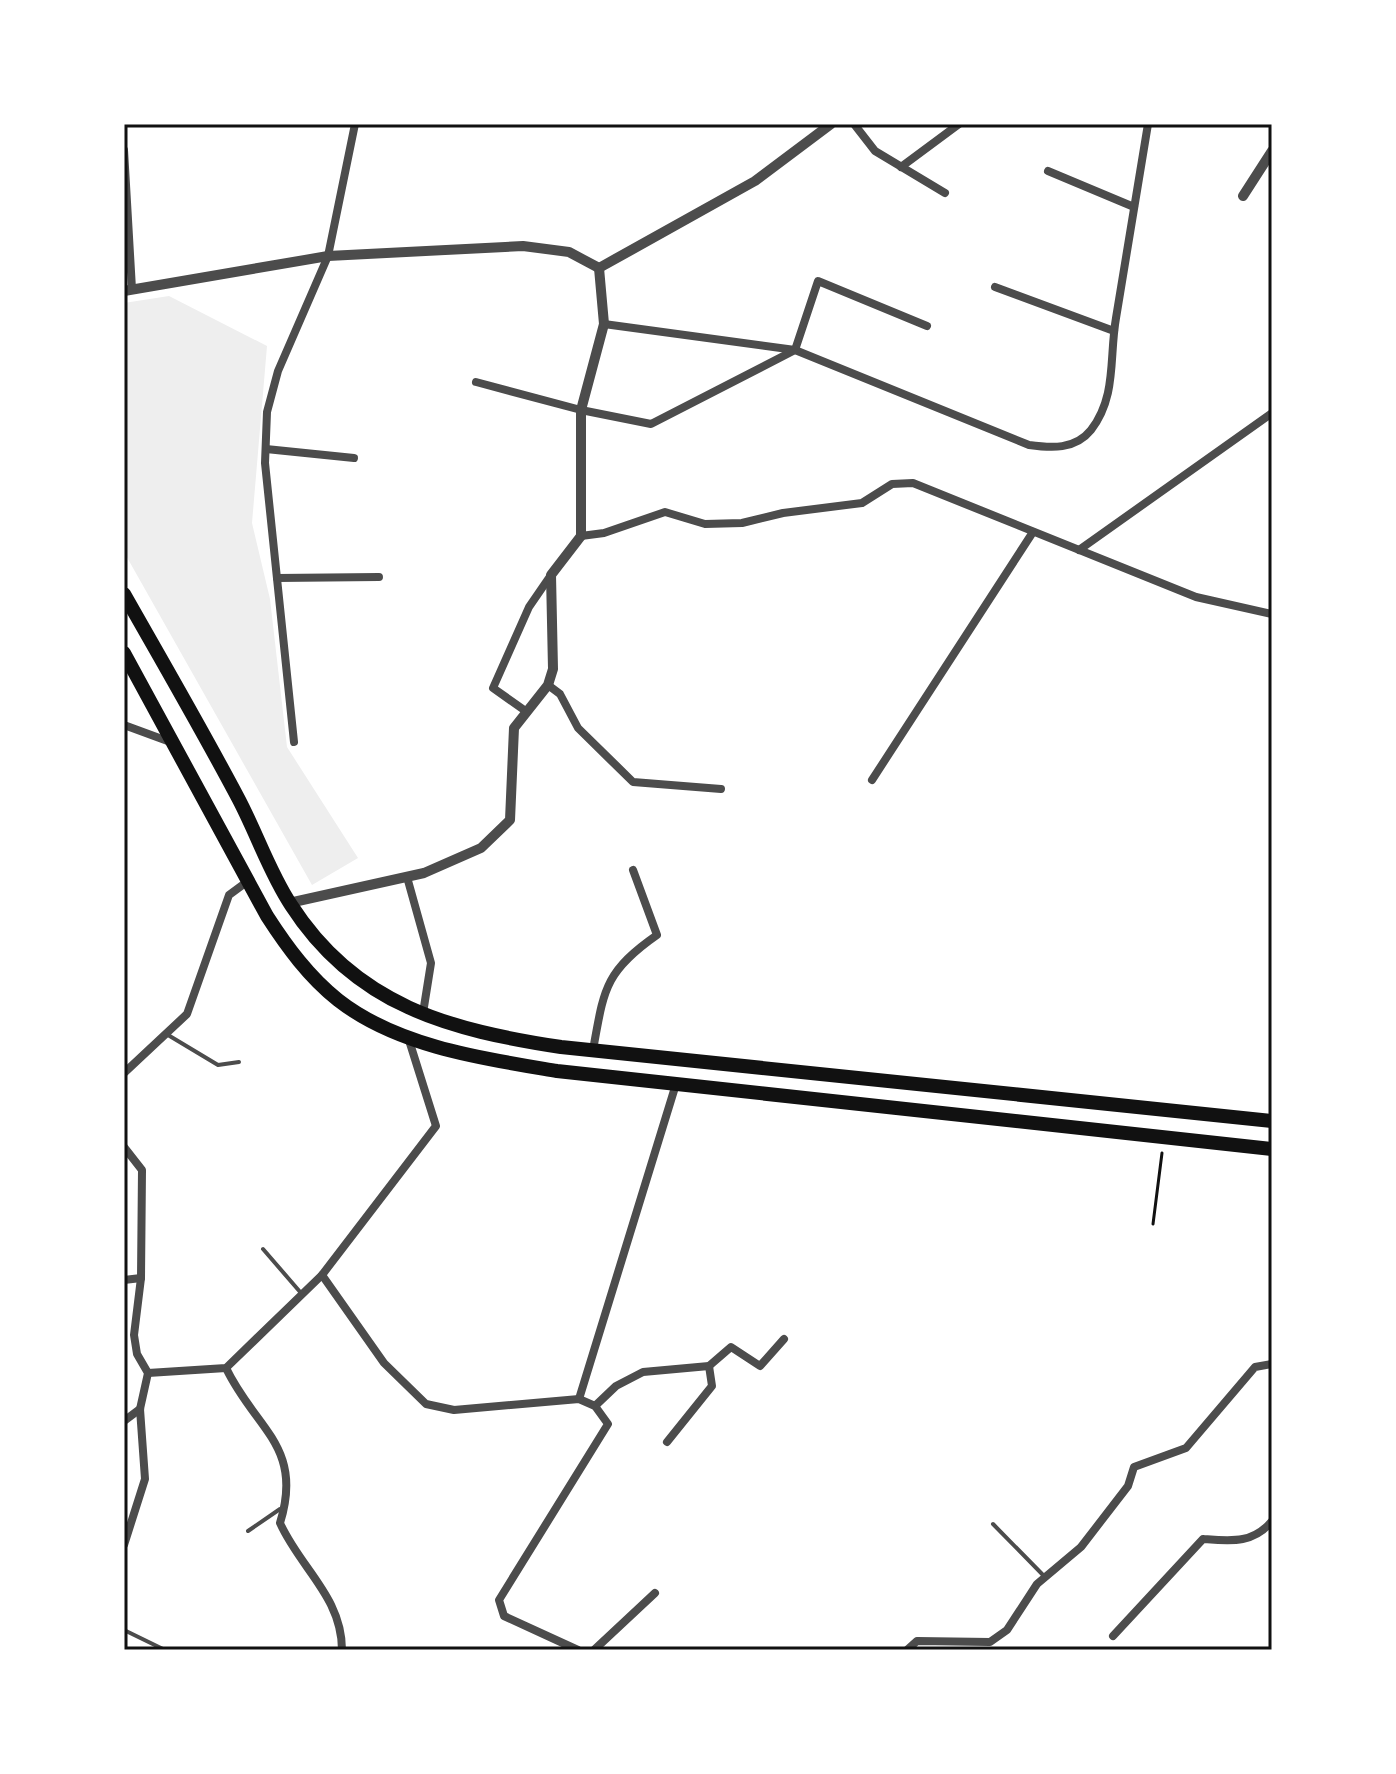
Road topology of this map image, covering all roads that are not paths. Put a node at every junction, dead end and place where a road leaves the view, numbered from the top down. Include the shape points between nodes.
1 (355, 124) edge
2 (831, 124) edge
3 (854, 124) edge
4 (959, 124) edge
5 (1148, 124) edge
6 (124, 150) edge
7 (1272, 151) edge
8 (901, 167) junction
9 (1048, 171) dead end
10 (945, 193) dead end
11 (1243, 196) dead end
12 (1134, 207) junction
13 (328, 256) junction
14 (599, 268) junction
15 (995, 287) dead end
16 (128, 290) edge
17 (604, 324) junction
18 (927, 326) dead end
19 (1114, 331) junction
20 (795, 350) junction
21 (476, 382) dead end
22 (581, 410) junction
23 (1272, 413) edge
24 (266, 449) junction
25 (354, 458) dead end
26 (1033, 532) junction
27 (581, 536) junction
28 (1079, 550) junction
29 (551, 575) junction
30 (379, 577) dead end
31 (277, 578) junction
32 (124, 594) edge
33 (1272, 614) edge
34 (124, 653) edge
35 (548, 685) junction
36 (527, 712) junction
37 (124, 725) edge
38 (294, 742) dead end
39 (173, 744) junction
40 (872, 780) dead end
41 (721, 789) dead end
42 (633, 870) dead end
43 (407, 877) junction
44 (248, 881) junction
45 (289, 903) junction
46 (423, 1014) junction
47 (166, 1034) junction
48 (408, 1036) junction
49 (593, 1050) junction
50 (239, 1062) dead end
51 (126, 1068) edge
52 (676, 1084) junction
53 (1272, 1121) edge
54 (124, 1147) edge
55 (1272, 1149) edge
56 (263, 1249) dead end
57 (322, 1275) junction
58 (141, 1278) junction
59 (124, 1280) edge
60 (301, 1293) junction
61 (784, 1339) dead end
62 (1272, 1364) edge
63 (709, 1366) junction
64 (226, 1368) junction
65 (148, 1373) junction
66 (579, 1399) junction
67 (595, 1406) junction
68 (140, 1409) junction
69 (124, 1421) edge
70 (667, 1442) dead end
71 (285, 1506) junction
72 (1272, 1521) edge
73 (993, 1524) dead end
74 (248, 1531) dead end
75 (124, 1545) edge
76 (1045, 1577) junction
77 (655, 1593) dead end
78 (124, 1630) edge
79 (1113, 1636) dead end
80 (165, 1650) edge
81 (342, 1650) edge
82 (578, 1650) edge
83 (594, 1650) edge
84 (907, 1650) edge

1 - 13 street
2 - 14 street via 755,181
3 - 8 street via 875,151
4 - 8 street
5 - 12 street
6 - 16 street
7 - 11 street
8 - 10 street
9 - 12 street
12 - 19 street
13 - 14 street via 523,246 569,252
13 - 16 street
13 - 24 street via 278,371 267,412
14 - 17 street
15 - 19 street
17 - 20 street
17 - 22 street
18 - 20 street via 818,281
19 - 20 street via 1105,408 1089,432 1066,447 1029,445
20 - 22 street via 651,424
21 - 22 street
22 - 27 street
23 - 28 street
24 - 25 street
24 - 31 street
26 - 27 street via 913,483 892,484 862,503 742,523 705,524 665,512
26 - 28 street
26 - 40 street
27 - 29 street
28 - 33 street via 1196,597
29 - 35 street via 555,646
29 - 36 street via 529,607 493,688
30 - 31 street
31 - 38 street
32 - 45 main road via 238,797
34 - 39 main road
35 - 36 street
35 - 41 street via 560,694 578,728 633,782
36 - 43 street via 514,728 510,820 481,848
37 - 39 street
39 - 44 main road
42 - 49 street via 657,935 625,957 603,993
43 - 45 street
43 - 46 street via 431,963
44 - 47 street via 229,895 187,1014
44 - 48 main road via 292,955 338,1001
45 - 46 main road via 313,937 355,978 405,1009
46 - 49 main road via 487,1036
47 - 50 lane via 218,1065
47 - 51 street
48 - 52 main road via 482,1058
48 - 57 street via 436,1126
49 - 53 main road
52 - 55 main road
52 - 66 street
54 - 58 street via 142,1170
56 - 60 lane
57 - 60 street
57 - 66 street via 384,1363 426,1404 454,1410
58 - 59 street
58 - 65 street via 134,1335
60 - 64 street
61 - 63 street via 760,1366 731,1347
62 - 76 street via 1255,1367 1186,1448 1134,1467 1128,1486 1081,1547
63 - 67 street via 643,1372 616,1386
63 - 70 street via 712,1386
64 - 65 street
64 - 71 street via 287,1464
65 - 68 street
66 - 67 street
67 - 82 street via 608,1424 499,1600 504,1616
68 - 69 street
68 - 75 street via 145,1479
71 - 74 lane
71 - 81 street via 280,1523 291,1549 319,1580 335,1609
72 - 79 street via 1261,1535 1238,1542 1203,1539
73 - 76 lane
76 - 84 street via 1007,1630 990,1642 917,1641
77 - 83 street
78 - 80 lane

